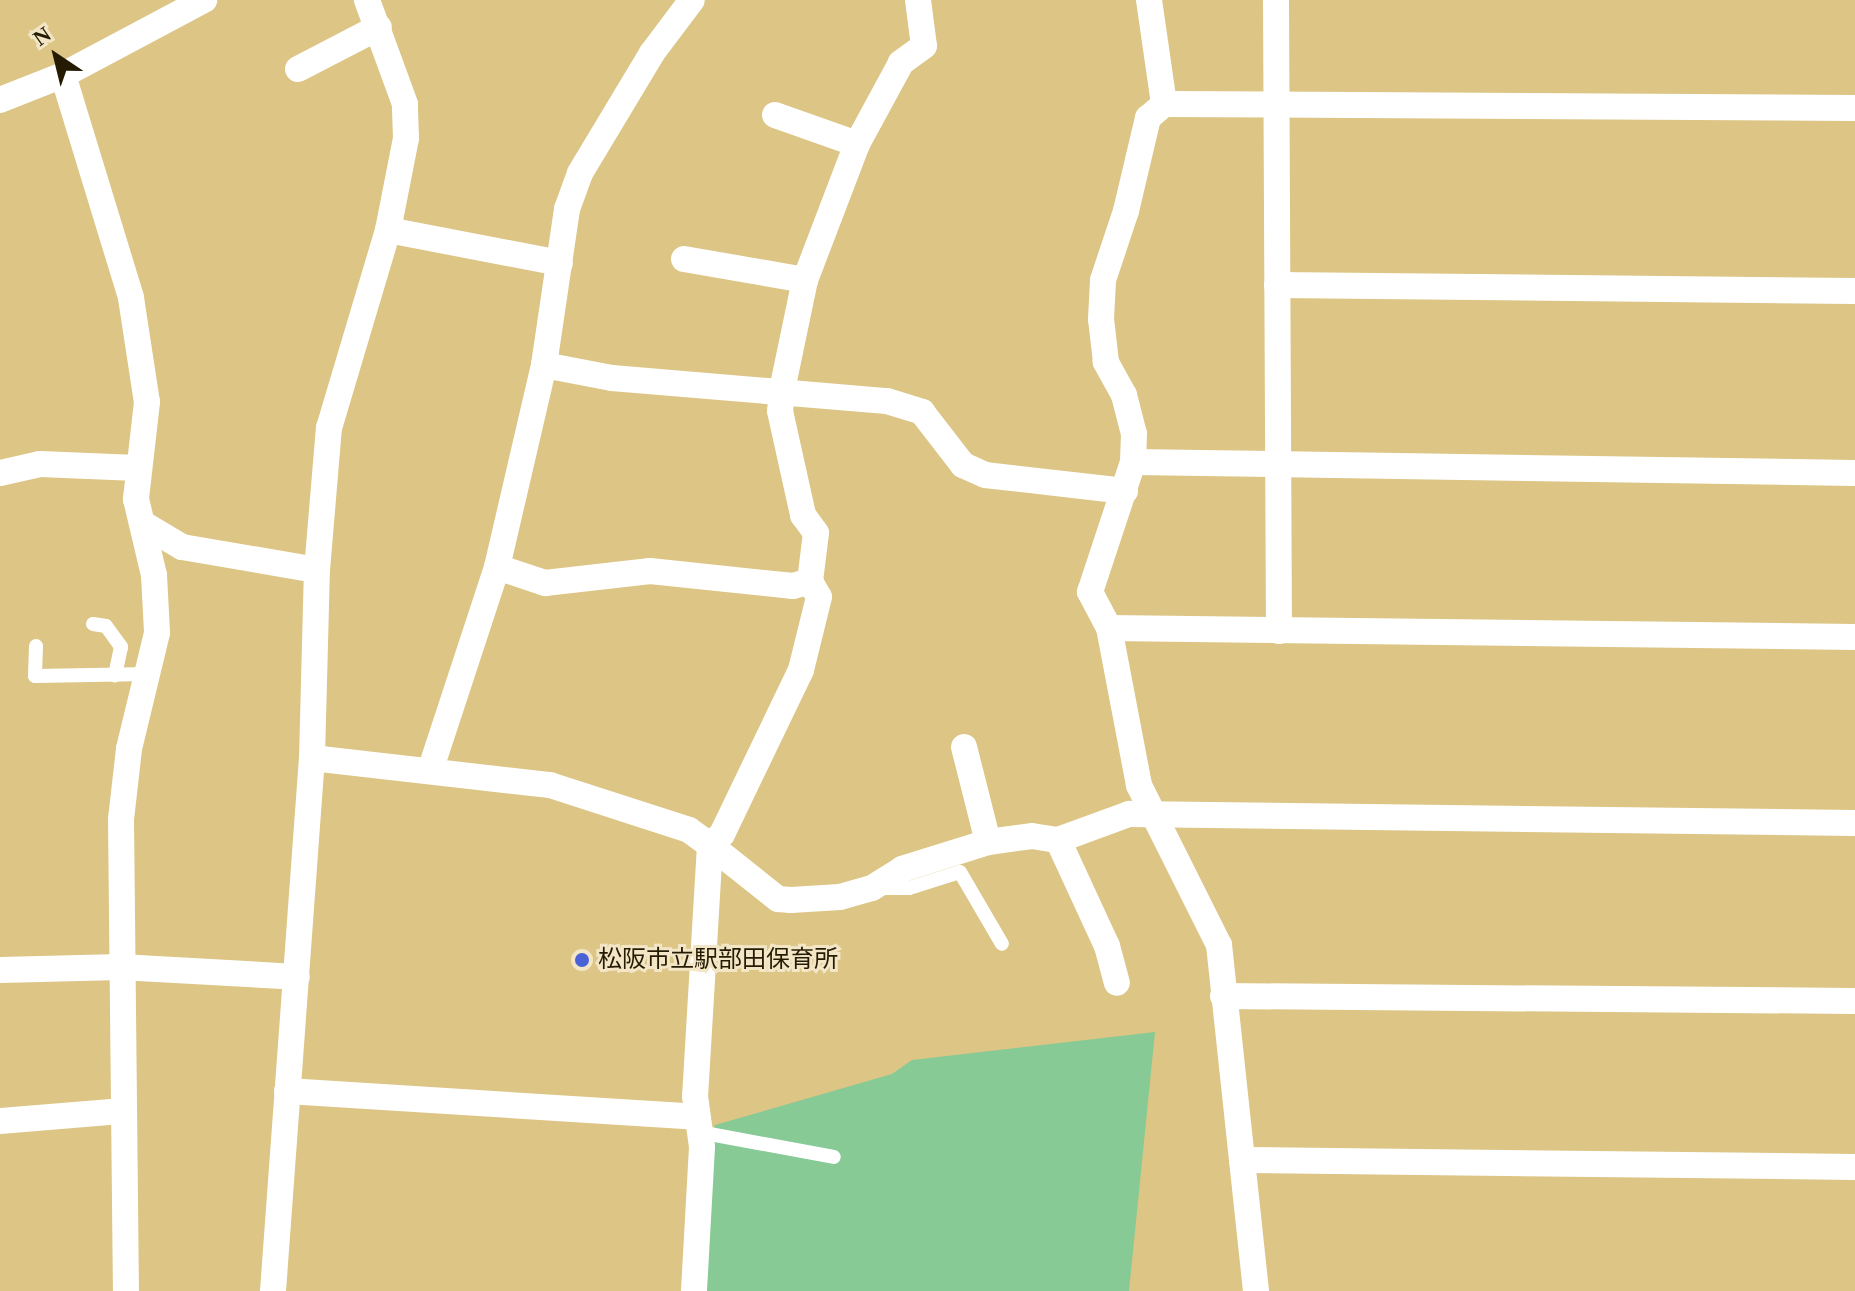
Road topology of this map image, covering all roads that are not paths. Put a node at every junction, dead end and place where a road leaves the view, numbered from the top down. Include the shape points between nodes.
1 (204, 0) edge
2 (367, 0) edge
3 (692, 0) edge
4 (918, 0) edge
5 (1149, 0) edge
6 (1276, 0) edge
7 (379, 27) junction
8 (298, 69) dead end
9 (63, 75) junction
10 (0, 100) edge
11 (1164, 104) junction
12 (1277, 104) junction
13 (1855, 108) edge
14 (775, 115) dead end
15 (857, 144) junction
16 (388, 230) junction
17 (684, 259) dead end
18 (560, 263) junction
19 (805, 280) junction
20 (1277, 285) junction
21 (1855, 291) edge
22 (544, 365) junction
23 (782, 390) junction
24 (1133, 462) junction
25 (1278, 463) junction
26 (137, 468) junction
27 (0, 473) edge
28 (1855, 473) edge
29 (1125, 491) junction
30 (145, 525) junction
31 (182, 547) junction
32 (497, 567) junction
33 (317, 570) junction
34 (154, 575) junction
35 (810, 581) junction
36 (93, 624) dead end
37 (1109, 628) junction
38 (1279, 631) junction
39 (1855, 637) edge
40 (36, 646) dead end
41 (149, 674) junction
42 (115, 675) junction
43 (964, 747) dead end
44 (312, 758) junction
45 (430, 771) junction
46 (1156, 818) junction
47 (1855, 823) edge
48 (1058, 840) junction
49 (988, 842) junction
50 (710, 845) junction
51 (872, 888) junction
52 (1002, 944) dead end
53 (120, 967) junction
54 (0, 970) edge
55 (297, 977) junction
56 (1117, 983) dead end
57 (1223, 996) junction
58 (1855, 1001) edge
59 (287, 1091) junction
60 (121, 1111) junction
61 (0, 1121) edge
62 (698, 1125) junction
63 (834, 1157) dead end
64 (1242, 1160) junction
65 (1855, 1167) edge
66 (126, 1291) edge
67 (273, 1291) edge
68 (694, 1291) edge
69 (1256, 1291) edge

1 - 9 street
2 - 7 street
3 - 18 street via 652,53 580,173 567,209
4 - 15 street via 924,46 901,63
5 - 11 street
6 - 12 street
7 - 8 street
7 - 16 street via 407,121
9 - 10 street
9 - 26 street via 131,298 147,402
11 - 12 street
11 - 24 street via 1148,118 1103,280 1106,362 1131,421
12 - 13 street
12 - 20 street
14 - 15 street
15 - 19 street
16 - 18 street
16 - 33 street via 329,428
17 - 19 street
18 - 22 street
19 - 23 street
20 - 21 street
20 - 25 street
22 - 23 street via 612,378
22 - 32 street
23 - 29 street via 887,401 922,412 963,465 985,475
23 - 35 street via 780,411 803,515 816,533
24 - 25 street
24 - 29 street
25 - 28 street
25 - 38 street
26 - 27 street via 40,464
26 - 30 street via 136,499
29 - 37 street via 1090,592
30 - 31 street
30 - 34 street
31 - 33 street
31 - 34 street via 159,563
32 - 35 street via 545,583 650,571 793,586
32 - 45 street
33 - 44 street
34 - 41 street via 157,633
35 - 50 street via 819,597 801,670 722,834
36 - 42 lane via 106,626 121,647
37 - 38 street
37 - 46 street via 1132,762
38 - 39 street
40 - 42 lane via 35,676
41 - 42 lane
41 - 53 street via 129,749 121,819
43 - 49 street
44 - 45 street
44 - 55 street
45 - 50 street via 550,785 689,830
46 - 47 street
46 - 48 street via 1129,814
46 - 57 street via 1214,927
48 - 49 street via 1032,836
48 - 56 street via 1107,946
49 - 51 street via 902,869
50 - 51 street via 778,899 840,897
50 - 62 street
51 - 52 lane via 909,888 960,872
53 - 54 street
53 - 55 street
53 - 60 street
55 - 59 street
57 - 58 street
57 - 64 street
59 - 62 street
59 - 67 street
60 - 61 street
60 - 66 street
62 - 63 lane
62 - 68 street
64 - 65 street
64 - 69 street

